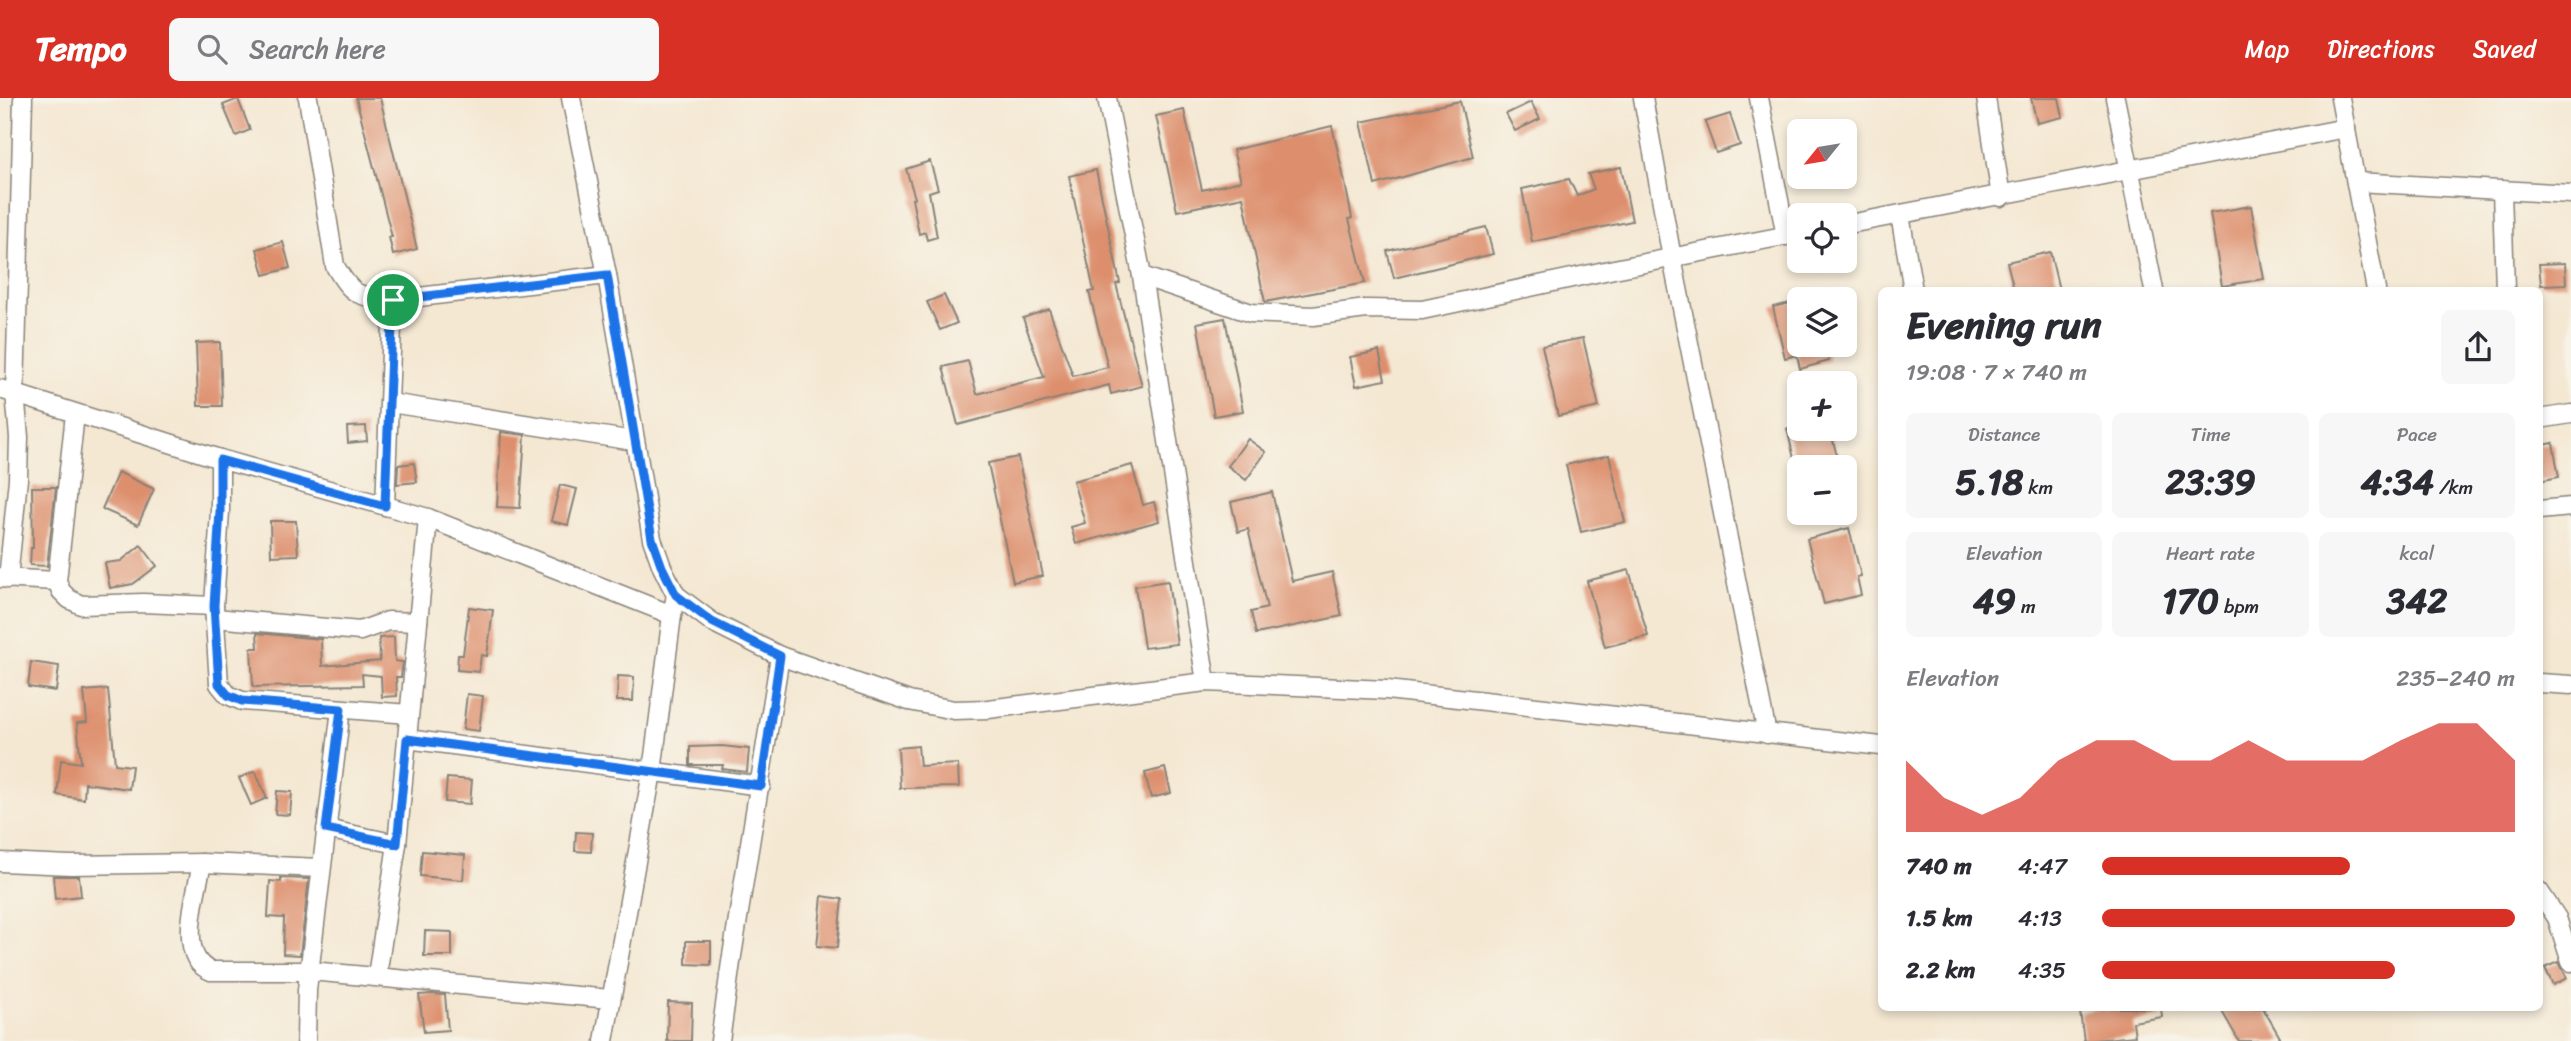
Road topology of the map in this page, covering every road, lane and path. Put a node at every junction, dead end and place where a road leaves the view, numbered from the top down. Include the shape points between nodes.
1 (23, 98) edge
2 (308, 98) edge
3 (571, 98) edge
4 (1107, 98) edge
5 (1643, 98) edge
6 (1759, 98) edge
7 (1986, 98) edge
8 (2115, 98) edge
9 (2340, 98) edge
10 (2346, 128) junction
11 (2129, 170) junction
12 (2356, 182) junction
13 (2502, 190) junction
14 (2571, 194) edge
15 (2001, 197) junction
16 (1787, 214) edge
17 (1900, 215) junction
18 (1857, 223) edge
19 (1787, 236) edge
20 (1672, 258) junction
21 (607, 275) junction
22 (1142, 276) junction
23 (1912, 287) edge
24 (2153, 287) edge
25 (2375, 287) edge
26 (2505, 287) edge
27 (393, 300) junction
28 (8, 391) edge
29 (390, 403) junction
30 (75, 414) junction
31 (2571, 414) edge
32 (2543, 418) edge
33 (634, 441) junction
34 (220, 460) junction
35 (385, 506) junction
36 (2571, 507) edge
37 (2543, 510) edge
38 (428, 518) junction
39 (4, 578) edge
40 (58, 581) junction
41 (676, 595) junction
42 (215, 612) junction
43 (672, 615) junction
44 (418, 622) junction
45 (780, 656) junction
46 (1206, 682) junction
47 (2543, 683) edge
48 (2571, 685) edge
49 (341, 709) junction
50 (409, 714) junction
51 (1767, 734) junction
52 (407, 739) junction
53 (1878, 746) edge
54 (652, 772) junction
55 (761, 786) junction
56 (326, 829) junction
57 (397, 844) junction
58 (0, 862) edge
59 (202, 863) junction
60 (320, 868) junction
61 (2543, 897) edge
62 (2571, 962) edge
63 (311, 971) junction
64 (377, 976) junction
65 (610, 999) junction
66 (306, 1041) edge
67 (604, 1041) edge
68 (720, 1041) edge

1 - 28 street
2 - 27 street via 335,266 349,290
3 - 21 street
4 - 22 street
5 - 20 street
6 - 16 street
7 - 15 street
8 - 11 street
9 - 10 street
10 - 11 street
10 - 12 street
11 - 15 street
11 - 24 street
12 - 13 street
12 - 25 street
13 - 14 street
13 - 26 street
15 - 17 street
17 - 18 street
17 - 23 street
19 - 20 street
20 - 22 street via 1422,310 1366,309 1313,316 1251,313
20 - 51 street
21 - 27 street
21 - 33 street
22 - 46 street
27 - 29 street
28 - 30 street
28 - 39 street via 19,437
29 - 33 street
29 - 35 street
30 - 34 street
30 - 40 street
31 - 32 street
33 - 41 street via 652,539
34 - 35 street
34 - 42 street
35 - 38 street
36 - 37 street
38 - 43 street
38 - 44 street
39 - 40 street
40 - 42 street via 61,591 81,605 143,603
41 - 43 street
41 - 45 street via 712,622
42 - 44 street via 360,631 388,621
42 - 49 street via 219,684 228,695 242,701
43 - 54 street
44 - 50 street
45 - 46 street via 909,701 954,710
45 - 55 street
46 - 51 street via 1387,690
47 - 48 street
49 - 50 street
49 - 56 street
50 - 52 street
51 - 53 street
52 - 54 street
52 - 57 street
54 - 55 street
54 - 65 street
55 - 68 street
56 - 57 street
56 - 60 street
57 - 64 street
58 - 59 street
59 - 60 street
59 - 63 street via 190,940 201,968
60 - 63 street
61 - 62 street via 2557,918
63 - 64 street
63 - 66 street
64 - 65 street
65 - 67 street

